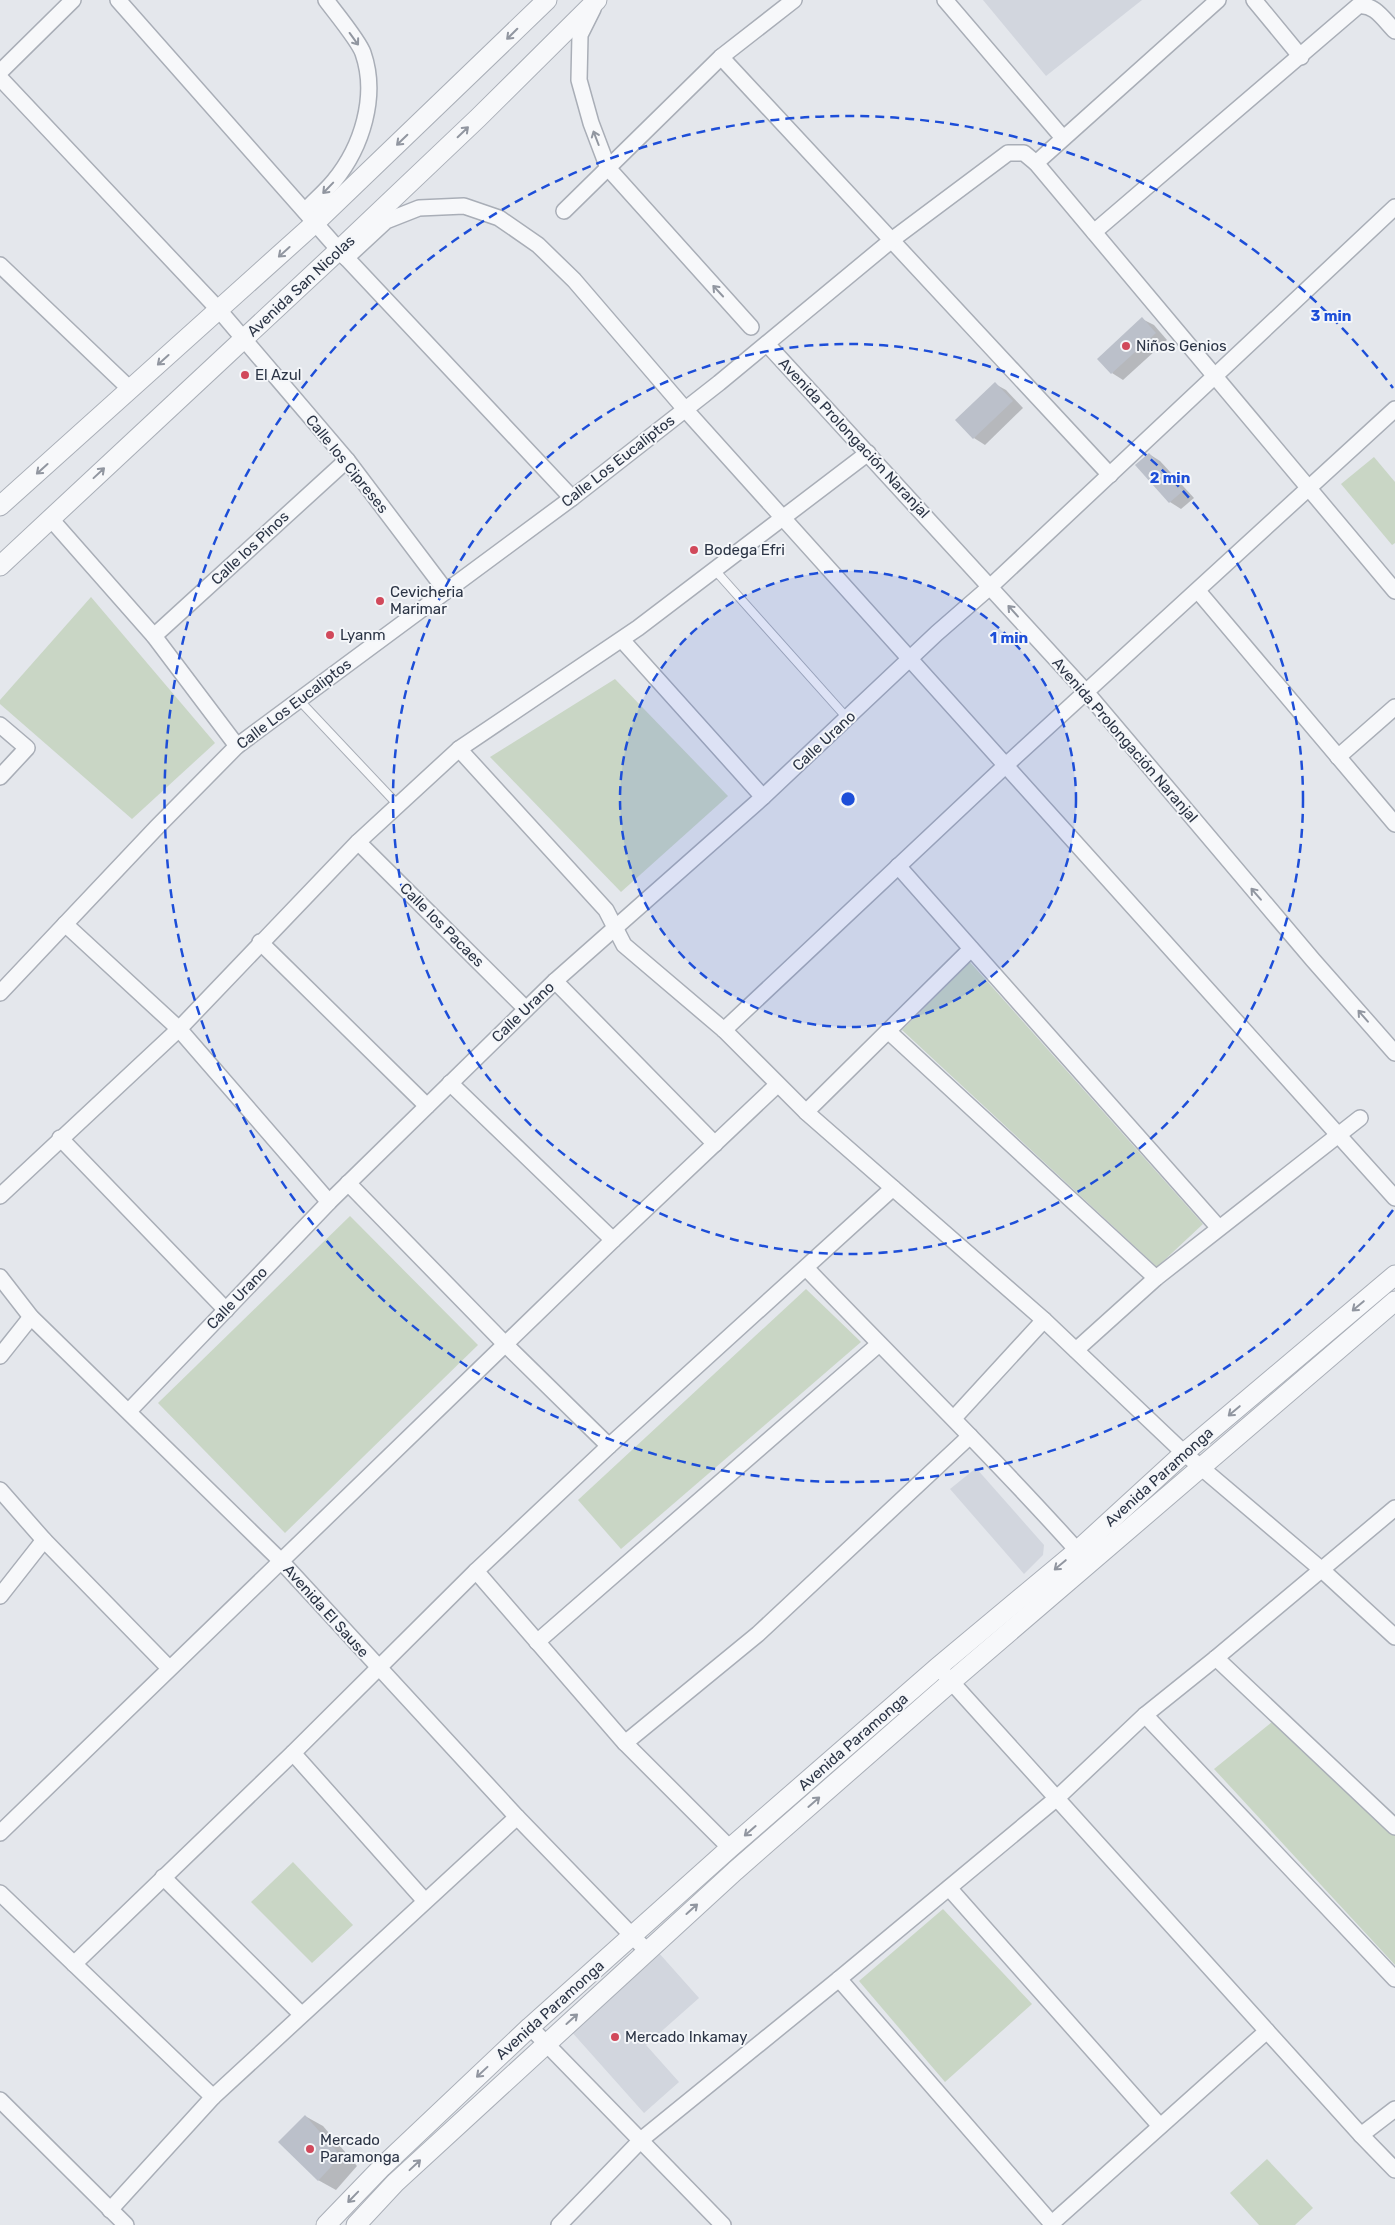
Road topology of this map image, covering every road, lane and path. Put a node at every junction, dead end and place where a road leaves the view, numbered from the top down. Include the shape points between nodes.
1 (73, 0) edge
2 (118, 0) edge
3 (326, 0) edge
4 (547, 0) edge
5 (598, 0) edge
6 (794, 0) edge
7 (945, 0) edge
8 (1218, 0) edge
9 (1254, 0) edge
10 (1395, 31) edge
11 (1301, 56) junction
12 (721, 57) junction
13 (0, 72) edge
14 (0, 78) edge
15 (1063, 138) junction
16 (1036, 163) junction
17 (608, 168) junction
18 (1395, 207) edge
19 (564, 211) dead end
20 (310, 217) junction
21 (1094, 232) junction
22 (893, 239) junction
23 (343, 254) junction
24 (0, 265) edge
25 (219, 310) junction
26 (751, 327) dead end
27 (244, 340) junction
28 (767, 344) junction
29 (1215, 377) junction
30 (130, 389) junction
31 (684, 408) junction
32 (1395, 409) edge
33 (868, 453) junction
34 (347, 460) junction
35 (1110, 475) junction
36 (1309, 488) junction
37 (572, 498) junction
38 (0, 506) edge
39 (50, 518) junction
40 (783, 518) junction
41 (0, 566) edge
42 (714, 569) junction
43 (990, 586) junction
44 (446, 591) junction
45 (1198, 591) junction
46 (1395, 591) edge
47 (154, 636) junction
48 (622, 640) junction
49 (909, 659) junction
50 (1087, 693) junction
51 (299, 700) junction
52 (1395, 708) edge
53 (848, 719) junction
54 (0, 725) edge
55 (237, 746) junction
56 (459, 750) junction
57 (1338, 757) junction
58 (1005, 766) junction
59 (0, 777) edge
60 (763, 797) junction
61 (398, 806) junction
62 (1395, 824) edge
63 (358, 842) junction
64 (898, 866) junction
65 (65, 924) junction
66 (614, 926) junction
67 (260, 942) junction
68 (971, 949) junction
69 (555, 981) junction
70 (0, 992) edge
71 (526, 1009) junction
72 (179, 1029) junction
73 (724, 1030) junction
74 (888, 1031) junction
75 (1395, 1053) edge
76 (450, 1083) junction
77 (777, 1085) junction
78 (427, 1106) junction
79 (806, 1112) junction
80 (1360, 1118) dead end
81 (1338, 1135) junction
82 (60, 1138) junction
83 (715, 1144) junction
84 (348, 1183) junction
85 (894, 1188) junction
86 (0, 1196) edge
87 (1395, 1198) edge
88 (329, 1202) junction
89 (1219, 1228) junction
90 (613, 1240) junction
91 (807, 1269) junction
92 (1395, 1275) edge
93 (0, 1277) edge
94 (1156, 1278) junction
95 (1395, 1301) edge
96 (226, 1310) junction
97 (31, 1317) junction
98 (1044, 1320) junction
99 (879, 1344) junction
100 (506, 1345) junction
101 (1076, 1350) junction
102 (0, 1356) edge
103 (129, 1411) junction
104 (954, 1418) junction
105 (970, 1436) junction
106 (609, 1446) junction
107 (1184, 1453) junction
108 (1200, 1468) junction
109 (0, 1490) edge
110 (1395, 1508) edge
111 (44, 1540) junction
112 (1083, 1557) junction
113 (280, 1560) junction
114 (1322, 1570) junction
115 (476, 1571) junction
116 (0, 1596) edge
117 (1395, 1637) edge
118 (537, 1642) junction
119 (1216, 1658) junction
120 (938, 1667) junction
121 (169, 1668) junction
122 (378, 1668) junction
123 (952, 1681) junction
124 (1145, 1715) junction
125 (625, 1743) junction
126 (293, 1753) junction
127 (1056, 1798) junction
128 (517, 1817) junction
129 (1395, 1827) edge
130 (0, 1833) edge
131 (730, 1848) junction
132 (162, 1877) junction
133 (949, 1888) junction
134 (0, 1892) edge
135 (425, 1901) junction
136 (632, 1936) junction
137 (647, 1951) junction
138 (74, 1964) junction
139 (1395, 1978) edge
140 (839, 1979) junction
141 (301, 2014) junction
142 (530, 2027) junction
143 (1267, 2031) junction
144 (545, 2044) junction
145 (213, 2097) junction
146 (0, 2100) edge
147 (1395, 2109) edge
148 (1160, 2126) junction
149 (1361, 2135) junction
150 (642, 2139) junction
151 (382, 2167) junction
152 (1395, 2170) edge
153 (395, 2183) junction
154 (110, 2210) junction
155 (1052, 2224) edge
156 (126, 2225) edge
157 (326, 2225) edge
158 (356, 2225) edge
159 (559, 2225) edge
160 (723, 2225) edge

1 - 13 street
2 - 20 street
3 -> 20 street via 363,52 369,87 365,121 353,153
4 -> 20 street
17 -> 5 street via 579,80 580,35
23 -> 5 street, Avenida San Nicolas
6 - 12 street
7 - 15 street
8 - 15 street
9 - 11 street
10 - 11 street via 1372,7 1358,6
11 - 21 street
12 - 17 street
12 - 22 street
14 - 25 street, Calle los Cipreses
15 - 16 street
16 - 21 street
16 - 22 street, Calle Los Eucaliptos via 1024,152 1008,153
17 - 19 street
26 -> 17 street
18 - 29 street, Calle Urano
20 - 23 street
20 -> 25 street
21 - 29 street
22 - 28 street, Calle Los Eucaliptos
22 - 35 street
23 - 27 street, Avenida San Nicolas
23 - 31 street via 386,220 419,208 464,206 499,218 538,245 574,280
23 - 37 street
24 - 30 street
25 - 27 street, Calle los Cipreses
25 -> 30 street
27 - 34 street, Calle los Cipreses
39 -> 27 street, Avenida San Nicolas
28 - 31 street, Calle Los Eucaliptos
28 - 33 street, Avenida Prolongación Naranjal
29 - 35 street, Calle Urano
29 - 36 street
30 -> 38 street
31 - 37 street, Calle Los Eucaliptos
31 - 40 street
32 - 36 street
33 - 40 street
33 - 43 street, Avenida Prolongación Naranjal
34 - 44 street, Calle los Cipreses
34 - 47 street, Calle los Pinos
35 - 43 street, Calle Urano
36 - 45 street
36 - 46 street
37 - 44 street, Calle Los Eucaliptos
39 - 41 street, Avenida San Nicolas
39 - 47 street
40 - 42 street
40 - 49 street
42 - 48 street
42 - 53 lane
43 - 49 street, Calle Urano
50 -> 43 street, Avenida Prolongación Naranjal
44 - 51 street, Calle Los Eucaliptos
45 - 50 street
45 - 57 street
47 - 55 street
48 - 56 street
48 - 60 street
49 - 53 street, Calle Urano
49 - 58 street
50 - 58 street
75 -> 50 street, Avenida Prolongación Naranjal
51 - 55 street, Calle Los Eucaliptos
51 - 61 lane
52 - 57 street
53 - 60 street, Calle Urano
54 - 59 street via 27,748
55 - 65 street, Calle Los Eucaliptos
56 - 61 street
56 - 66 street via 606,910
57 - 62 street
58 - 64 street
58 - 81 street
60 - 66 street, Calle Urano
61 - 63 street
63 - 67 street
63 - 71 street, Calle los Pacaes
64 - 68 street
64 - 73 street
65 - 70 street, Calle Los Eucaliptos
65 - 72 street
66 - 69 street, Calle Urano
66 - 73 street via 624,945
67 - 72 street
67 - 78 street
68 - 74 street
68 - 89 street
69 - 71 street, Calle Urano
69 - 83 street
71 - 76 street, Calle Urano
72 - 82 street
72 - 88 street
73 - 77 street
74 - 79 street
74 - 94 street
76 - 78 street, Calle Urano
76 - 90 street
77 - 79 street
77 - 83 street
78 - 84 street, Calle Urano
79 - 85 street
80 - 81 street
81 - 87 street
81 - 89 street
82 - 86 street
82 - 96 street
83 - 90 street
84 - 88 street, Calle Urano
84 - 100 street
85 - 91 street
85 - 98 street
88 - 96 street, Calle Urano
89 - 94 street
90 - 100 street
91 - 99 street
91 - 106 street
92 -> 107 street, Avenida Paramonga
93 - 97 street, Avenida El Sause
94 - 101 street
95 - 108 street, Avenida Paramonga
96 - 103 street, Calle Urano
97 - 102 street
97 - 103 street, Avenida El Sause
98 - 101 street
98 - 104 street
99 - 104 street
99 - 118 street
100 - 106 street
100 - 113 street
101 - 107 street
103 - 113 street, Avenida El Sause
104 - 105 street
105 - 112 street
105 - 125 street via 758,1634
106 - 115 street
107 - 108 street
107 - 112 street, Avenida Paramonga
108 - 112 street, Avenida Paramonga
108 - 114 street
109 - 111 street
110 - 114 street
111 - 116 street
111 - 121 street
112 -> 120 street, Avenida Paramonga
112 - 123 street, Avenida Paramonga
113 - 121 street
113 - 122 street, Avenida El Sause
114 - 117 street
114 - 119 street
115 - 118 street
115 - 122 street
118 - 125 street
119 - 124 street
119 - 129 street
120 - 123 street
120 -> 131 street, Avenida Paramonga
121 - 130 street
122 - 126 street
122 - 128 street, Avenida El Sause
123 - 127 street
137 -> 123 street, Avenida Paramonga
124 - 127 street
124 - 139 street
125 - 131 street
126 - 132 street
126 - 135 street
127 - 133 street
127 - 143 street
128 - 135 street
128 - 136 street, Avenida El Sause
131 - 136 street, Avenida Paramonga
132 - 138 street
132 - 141 street
133 - 140 street
133 - 148 street
134 - 138 street
135 - 141 street
136 - 137 street, Avenida El Sause
136 - 142 street, Avenida Paramonga
144 -> 137 street, Avenida Paramonga
138 - 145 street
140 - 150 street
140 - 155 street
141 - 145 street
142 - 144 street
142 -> 151 street, Avenida Paramonga
143 - 148 street
143 - 149 street
144 - 150 street
153 -> 144 street, Avenida Paramonga
145 - 154 street
146 - 154 street
147 - 149 street
148 - 155 street
149 - 152 street
150 - 159 street
150 - 160 street
151 - 153 street
151 -> 157 street, Avenida Paramonga
153 - 158 street, Avenida Paramonga
154 - 156 street

